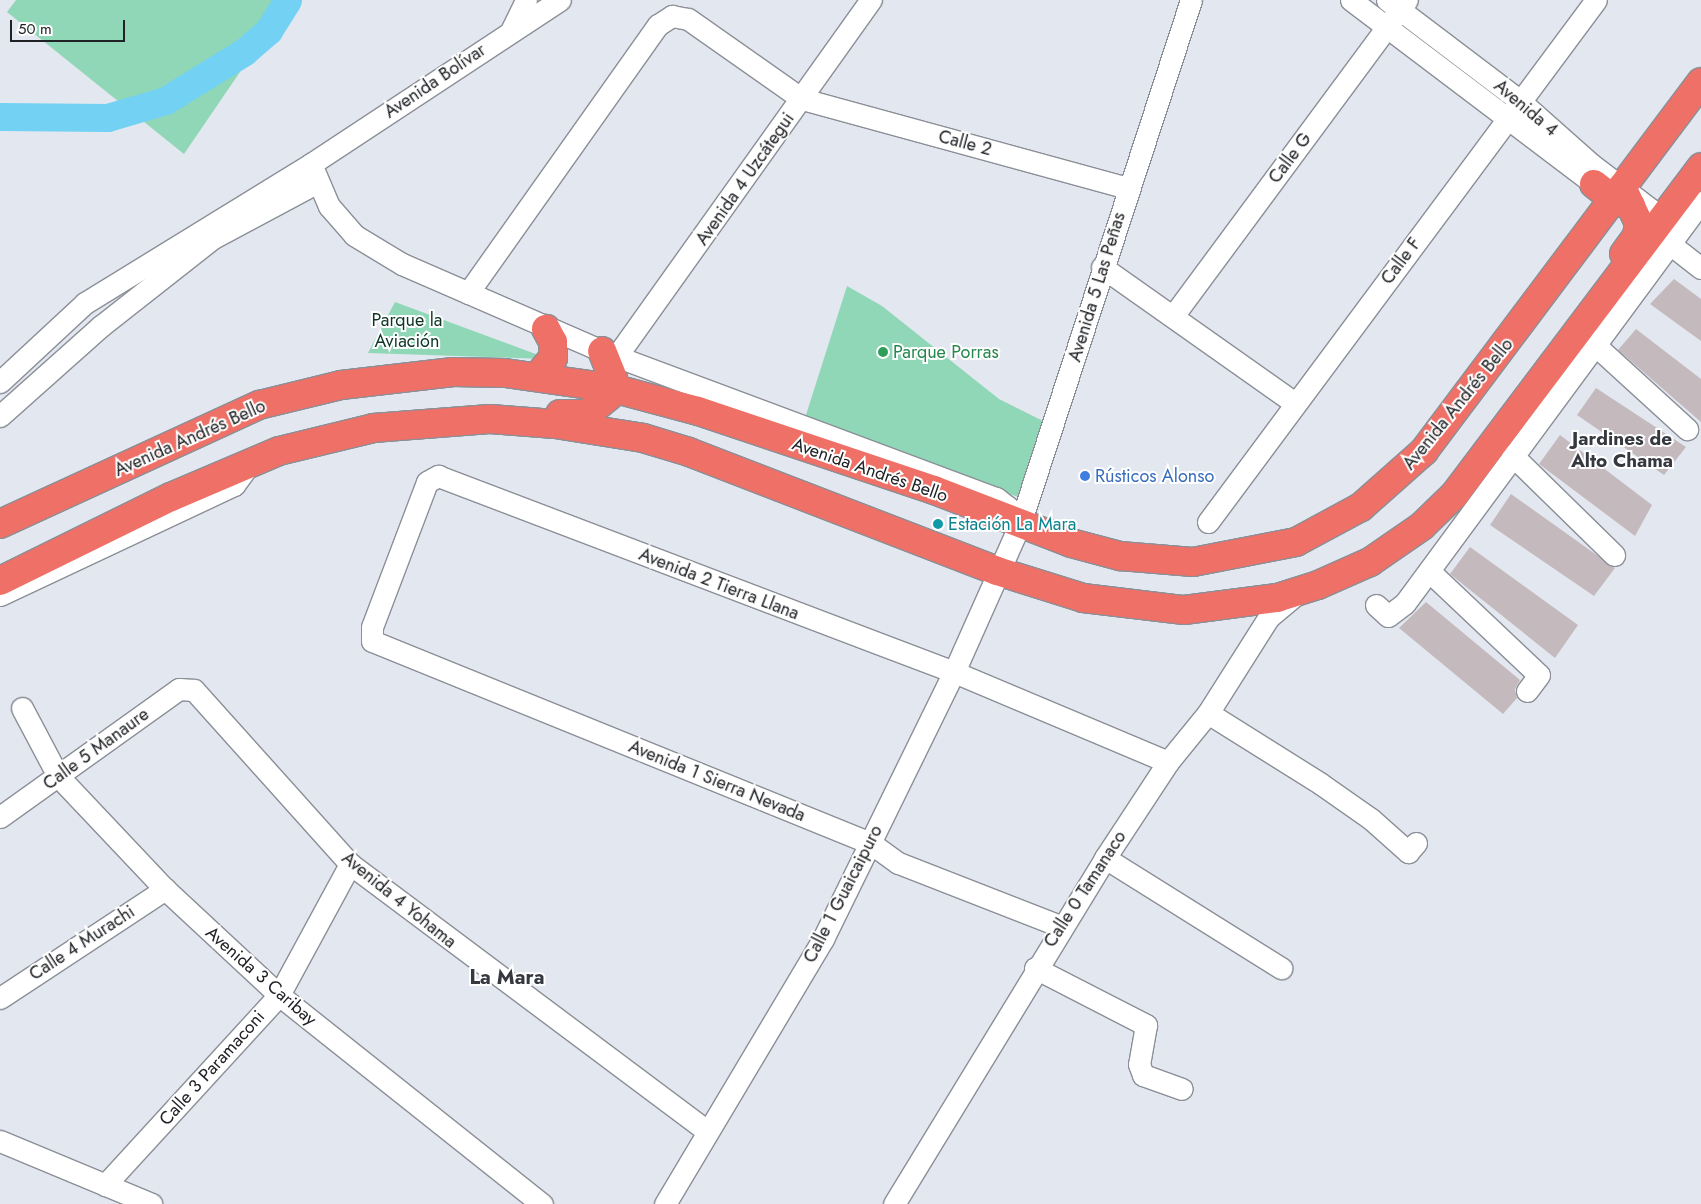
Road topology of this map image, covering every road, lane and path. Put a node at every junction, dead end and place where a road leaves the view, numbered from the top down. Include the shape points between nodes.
1 (526, 0) edge
2 (560, 0) edge
3 (871, 0) edge
4 (1191, 0) edge
5 (1351, 0) edge
6 (1596, 0) edge
7 (1398, 3) edge
8 (1387, 27) junction
9 (512, 29) junction
10 (1701, 82) edge
11 (802, 98) junction
12 (1514, 109) junction
13 (1701, 167) edge
14 (314, 173) junction
15 (1127, 188) junction
16 (1691, 198) edge
17 (1636, 210) junction
18 (1102, 267) junction
19 (1701, 268) edge
20 (468, 293) junction
21 (1173, 316) junction
22 (546, 329) junction
23 (1595, 345) junction
24 (601, 372) junction
25 (537, 377) junction
26 (0, 382) edge
27 (1295, 403) junction
28 (0, 416) edge
29 (425, 423) junction
30 (1687, 429) dead end
31 (618, 432) junction
32 (1512, 454) junction
33 (252, 461) junction
34 (1208, 522) dead end
35 (0, 524) edge
36 (1020, 524) junction
37 (1614, 555) dead end
38 (996, 571) junction
39 (1429, 571) junction
40 (0, 581) edge
41 (1299, 592) junction
42 (0, 595) edge
43 (1376, 604) dead end
44 (372, 641) joint
45 (954, 672) junction
46 (194, 690) joint
47 (1527, 691) dead end
48 (22, 708) dead end
49 (1208, 713) junction
50 (1168, 762) junction
51 (58, 776) junction
52 (0, 817) edge
53 (870, 843) junction
54 (1416, 843) dead end
55 (1105, 858) junction
56 (350, 864) junction
57 (165, 889) junction
58 (1060, 926) junction
59 (1035, 968) junction
60 (1281, 968) dead end
61 (279, 995) junction
62 (0, 998) edge
63 (1182, 1089) dead end
64 (707, 1131) junction
65 (0, 1141) edge
66 (105, 1185) junction
67 (151, 1204) edge
68 (542, 1204) edge
69 (665, 1204) edge
70 (894, 1204) edge

1 - 9 street
2 - 9 street, Avenida Bolívar
3 - 11 street, Avenida 4 Uzcátegui
4 - 15 street, Avenida 5 Las Peñas
5 - 8 street
6 - 12 street, Calle F
7 - 8 street, Calle G
7 - 12 street, Avenida 4
8 - 12 street
8 - 21 street, Calle G
9 - 14 street, Avenida Bolívar
10 - 17 highway, Avenida Andrés Bello
11 - 15 street, Calle 2
11 - 20 street, Calle 2 via 688,19 672,16 658,25
11 - 24 street, Avenida 4 Uzcátegui
12 - 17 street, Avenida 4
12 - 17 street
12 - 27 street, Calle F
13 - 16 highway, Avenida Andrés Bello
14 - 20 street via 329,206 354,235 402,264
14 - 26 street via 85,303
14 - 28 street via 213,238 101,326
15 - 18 street, Avenida 5 Las Peñas
16 - 17 highway, Avenida Andrés Bello
17 - 19 street
17 - 23 street
17 - 36 highway, Avenida Andrés Bello via 1412,464 1361,507 1314,535 1220,559 1167,562 1094,550
17 - 41 highway, Avenida Andrés Bello via 1539,385 1476,470 1422,526 1370,562
18 - 21 street
18 - 36 street, Avenida 5 Las Peñas
20 - 22 street
21 - 27 street
22 - 24 street
22 - 25 highway via 553,342 553,358
23 - 30 street
23 - 32 street
24 - 25 highway, Avenida Andrés Bello
24 - 29 highway via 583,416 482,410
24 - 31 highway via 605,418
24 - 36 highway, Avenida Andrés Bello via 698,411 934,490
25 - 35 highway, Avenida Andrés Bello via 452,372 341,385 259,405
27 - 34 street, Calle F
29 - 31 highway, Avenida Andrés Bello via 510,420
29 - 33 highway, Avenida Andrés Bello via 330,437
31 - 38 highway, Avenida Andrés Bello via 689,452
32 - 37 street
32 - 39 street
33 - 40 highway, Avenida Andrés Bello
33 - 42 street via 234,485
36 - 38 street, Avenida 5 Las Peñas
38 - 41 highway, Avenida Andrés Bello via 1083,598 1146,609 1230,607
38 - 45 street, Calle 1 Guaicaipuro
39 - 43 street via 1405,603 1388,616
39 - 47 street via 1539,675
41 - 49 street, Calle 0 Tamanaco via 1274,610
44 - 45 street, Avenida 2 Tierra Llana via 372,627 427,482 438,476
44 - 53 street, Avenida 1 Sierra Nevada
45 - 50 street, Avenida 2 Tierra Llana
45 - 53 street, Calle 1 Guaicaipuro
46 - 51 street, Calle 5 Manaure via 179,689
46 - 56 street, Avenida 4 Yohama
48 - 51 street, Avenida 3 Caribay
49 - 50 street, Calle 0 Tamanaco
49 - 54 street via 1321,784 1371,819 1408,852
50 - 55 street, Calle 0 Tamanaco
51 - 52 street, Calle 5 Manaure
51 - 57 street, Avenida 3 Caribay
53 - 58 street, Avenida 1 Sierra Nevada via 898,863
53 - 64 street, Calle 1 Guaicaipuro via 823,939
55 - 58 street, Calle 0 Tamanaco
55 - 60 street
56 - 61 street, Calle 3 Paramaconi
56 - 64 street, Avenida 4 Yohama
57 - 61 street, Avenida 3 Caribay
57 - 62 street, Calle 4 Murachi
58 - 59 street, Calle 0 Tamanaco
59 - 63 street via 1146,1025 1138,1064 1143,1075
59 - 70 street, Calle 0 Tamanaco
61 - 66 street, Calle 3 Paramaconi
61 - 68 street, Avenida 3 Caribay
64 - 69 street, Calle 1 Guaicaipuro
65 - 66 street
66 - 67 street

